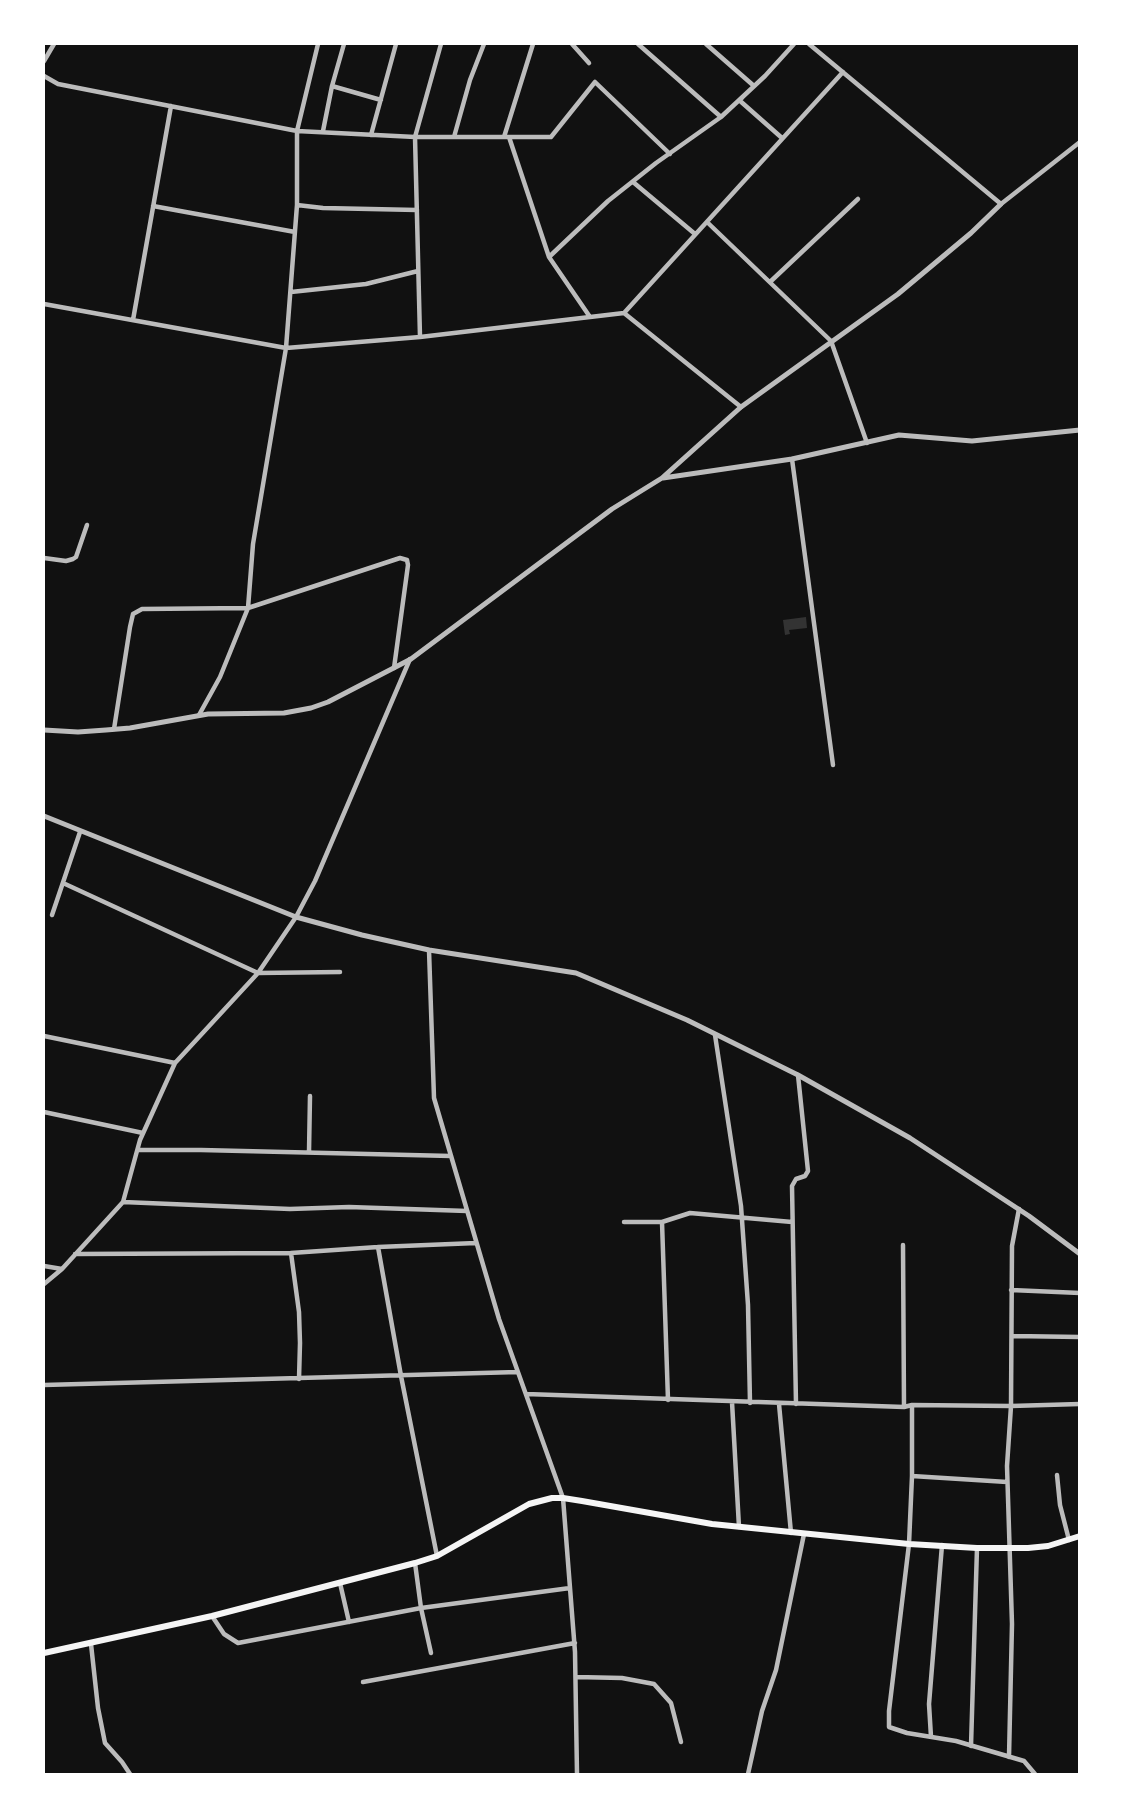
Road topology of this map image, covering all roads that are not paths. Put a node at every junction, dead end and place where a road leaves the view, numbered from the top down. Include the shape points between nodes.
1 (54, 44) edge
2 (318, 44) edge
3 (344, 44) edge
4 (396, 44) edge
5 (441, 44) edge
6 (484, 44) edge
7 (533, 44) edge
8 (572, 44) edge
9 (638, 44) edge
10 (706, 44) edge
11 (794, 44) edge
12 (809, 44) edge
13 (45, 58) edge
14 (589, 63) dead end
15 (843, 72) junction
16 (44, 76) edge
17 (332, 86) junction
18 (754, 86) junction
19 (381, 100) junction
20 (171, 106) junction
21 (721, 117) junction
22 (297, 131) junction
23 (323, 131) junction
24 (371, 135) junction
25 (454, 137) junction
26 (507, 137) junction
27 (415, 138) junction
28 (782, 138) junction
29 (1080, 142) edge
30 (670, 154) junction
31 (633, 182) junction
32 (858, 199) dead end
33 (1001, 204) junction
34 (297, 206) junction
35 (153, 207) junction
36 (417, 210) junction
37 (706, 222) junction
38 (295, 232) junction
39 (695, 234) junction
40 (549, 257) junction
41 (418, 271) junction
42 (770, 282) junction
43 (291, 292) junction
44 (44, 304) edge
45 (624, 313) junction
46 (590, 317) junction
47 (133, 320) junction
48 (420, 337) junction
49 (831, 341) junction
50 (286, 348) junction
51 (741, 407) junction
52 (1080, 430) edge
53 (867, 443) junction
54 (792, 459) junction
55 (662, 478) junction
56 (87, 525) dead end
57 (44, 558) edge
58 (248, 608) junction
59 (411, 659) junction
60 (394, 668) junction
61 (199, 715) junction
62 (114, 729) junction
63 (44, 730) edge
64 (833, 765) dead end
65 (44, 816) edge
66 (81, 832) junction
67 (63, 883) junction
68 (52, 915) dead end
69 (296, 917) junction
70 (429, 950) junction
71 (340, 972) dead end
72 (258, 973) junction
73 (715, 1035) junction
74 (44, 1036) edge
75 (175, 1063) junction
76 (798, 1075) junction
77 (310, 1096) dead end
78 (44, 1112) edge
79 (143, 1133) junction
80 (138, 1150) junction
81 (309, 1152) junction
82 (451, 1156) junction
83 (123, 1202) junction
84 (1018, 1209) junction
85 (467, 1211) junction
86 (742, 1217) junction
87 (624, 1222) dead end
88 (662, 1222) junction
89 (792, 1222) junction
90 (476, 1243) junction
91 (903, 1245) dead end
92 (378, 1246) junction
93 (291, 1253) junction
94 (75, 1254) junction
95 (1080, 1254) edge
96 (44, 1266) edge
97 (62, 1269) junction
98 (44, 1284) edge
99 (1011, 1290) junction
100 (1080, 1293) edge
101 (1013, 1336) junction
102 (1080, 1336) edge
103 (518, 1372) junction
104 (401, 1376) junction
105 (299, 1379) junction
106 (44, 1385) edge
107 (526, 1394) junction
108 (668, 1400) junction
109 (732, 1402) junction
110 (750, 1403) junction
111 (779, 1404) junction
112 (796, 1404) junction
113 (1080, 1404) edge
114 (912, 1405) junction
115 (1011, 1406) junction
116 (904, 1407) junction
117 (1057, 1475) dead end
118 (912, 1476) junction
119 (1007, 1482) junction
120 (563, 1498) junction
121 (740, 1527) junction
122 (790, 1533) junction
123 (804, 1534) junction
124 (1080, 1536) edge
125 (1069, 1540) junction
126 (909, 1544) junction
127 (942, 1545) junction
128 (977, 1548) junction
129 (1009, 1549) junction
130 (437, 1556) junction
131 (414, 1563) junction
132 (340, 1583) junction
133 (570, 1588) junction
134 (421, 1608) junction
135 (212, 1616) junction
136 (349, 1622) junction
137 (574, 1642) junction
138 (91, 1644) junction
139 (44, 1653) edge
140 (431, 1653) dead end
141 (576, 1677) junction
142 (363, 1682) dead end
143 (931, 1737) junction
144 (681, 1743) dead end
145 (971, 1746) junction
146 (1009, 1757) junction
147 (130, 1774) edge
148 (577, 1774) edge
149 (748, 1774) edge
150 (1035, 1774) edge

1 - 13 street
2 - 22 street
3 - 17 street
4 - 19 street
5 - 27 street
6 - 25 street
7 - 26 street
8 - 14 street
9 - 21 street
10 - 18 street
11 - 18 street
12 - 15 street
15 - 28 street
15 - 33 street
16 - 20 street via 58,84
17 - 19 street
17 - 23 street
18 - 21 street
18 - 28 street via 739,100
19 - 24 street
20 - 22 street
20 - 35 street
21 - 30 street
22 - 23 street
22 - 34 street
23 - 24 street
24 - 27 street
25 - 26 street
25 - 27 street
26 - 30 street via 551,137 595,82
26 - 40 street
27 - 36 street
28 - 37 street
29 - 33 street
30 - 31 street
31 - 39 street
31 - 40 street
32 - 42 street
33 - 49 street via 898,294
34 - 36 street
34 - 38 street
35 - 38 street
35 - 47 street
36 - 41 street
37 - 39 street
37 - 42 street
38 - 43 street
39 - 45 street
40 - 46 street
41 - 43 street via 366,284
41 - 48 street
42 - 49 street
43 - 50 street
44 - 47 street
45 - 46 street
45 - 51 street
46 - 48 street
47 - 50 street
48 - 50 street
49 - 51 street
49 - 53 street
50 - 58 street via 253,544
51 - 55 street
52 - 53 street via 972,441 899,435
53 - 54 street
54 - 55 street
54 - 64 street
55 - 59 street via 612,509
56 - 57 street via 76,557 66,561
58 - 60 street via 393,560 407,560
58 - 61 street via 220,677
58 - 62 street via 142,609 133,614
59 - 60 street
59 - 69 street
60 - 61 street via 311,708 284,713
61 - 62 street
62 - 63 street
65 - 66 street
66 - 67 street
66 - 69 street
67 - 68 street
67 - 72 street
69 - 70 street
69 - 72 street
70 - 73 street via 576,973
70 - 82 street via 434,1098
71 - 72 street
72 - 75 street
73 - 76 street
73 - 86 street
74 - 75 street
75 - 79 street
76 - 84 street via 910,1138
76 - 89 street via 808,1171 792,1186
77 - 81 street
78 - 79 street
79 - 80 street
80 - 81 street
80 - 83 street
81 - 82 street
82 - 85 street
83 - 85 street
83 - 94 street
84 - 95 street
84 - 99 street
85 - 90 street
86 - 88 street via 690,1213
86 - 89 street
86 - 110 street
87 - 88 street
88 - 108 street
89 - 112 street
90 - 92 street
90 - 103 street
91 - 116 street
92 - 93 street
92 - 104 street
93 - 94 street
93 - 105 street via 299,1312
94 - 97 street
96 - 97 street
97 - 98 street
99 - 100 street
99 - 101 street
101 - 102 street
101 - 115 street
103 - 104 street
103 - 107 street
104 - 105 street
104 - 130 street
105 - 106 street
107 - 108 street
107 - 120 street
108 - 109 street
109 - 110 street
109 - 121 street
110 - 111 street
111 - 112 street
111 - 122 street
112 - 116 street
113 - 115 street
114 - 115 street
114 - 116 street
114 - 118 street
115 - 119 street
117 - 125 street
118 - 119 street
118 - 126 street
119 - 129 street
120 - 121 main road
120 - 130 main road via 529,1504
120 - 133 street
121 - 122 main road
122 - 123 main road
123 - 126 main road
123 - 149 street via 776,1670
124 - 125 main road
125 - 129 main road
126 - 127 main road
126 - 143 street via 889,1727
127 - 128 main road
127 - 143 street via 929,1704
128 - 129 main road
128 - 145 street
129 - 146 street
130 - 131 main road
131 - 132 main road
131 - 134 street
132 - 135 main road
132 - 136 street
133 - 134 street
133 - 137 street
134 - 136 street
134 - 140 street
135 - 136 street via 224,1634 238,1643
135 - 138 main road
137 - 141 street
137 - 142 street
138 - 139 main road
138 - 147 street via 105,1743
141 - 144 street via 622,1678 654,1684 671,1703
141 - 148 street
143 - 145 street
145 - 146 street
146 - 150 street via 1024,1761

